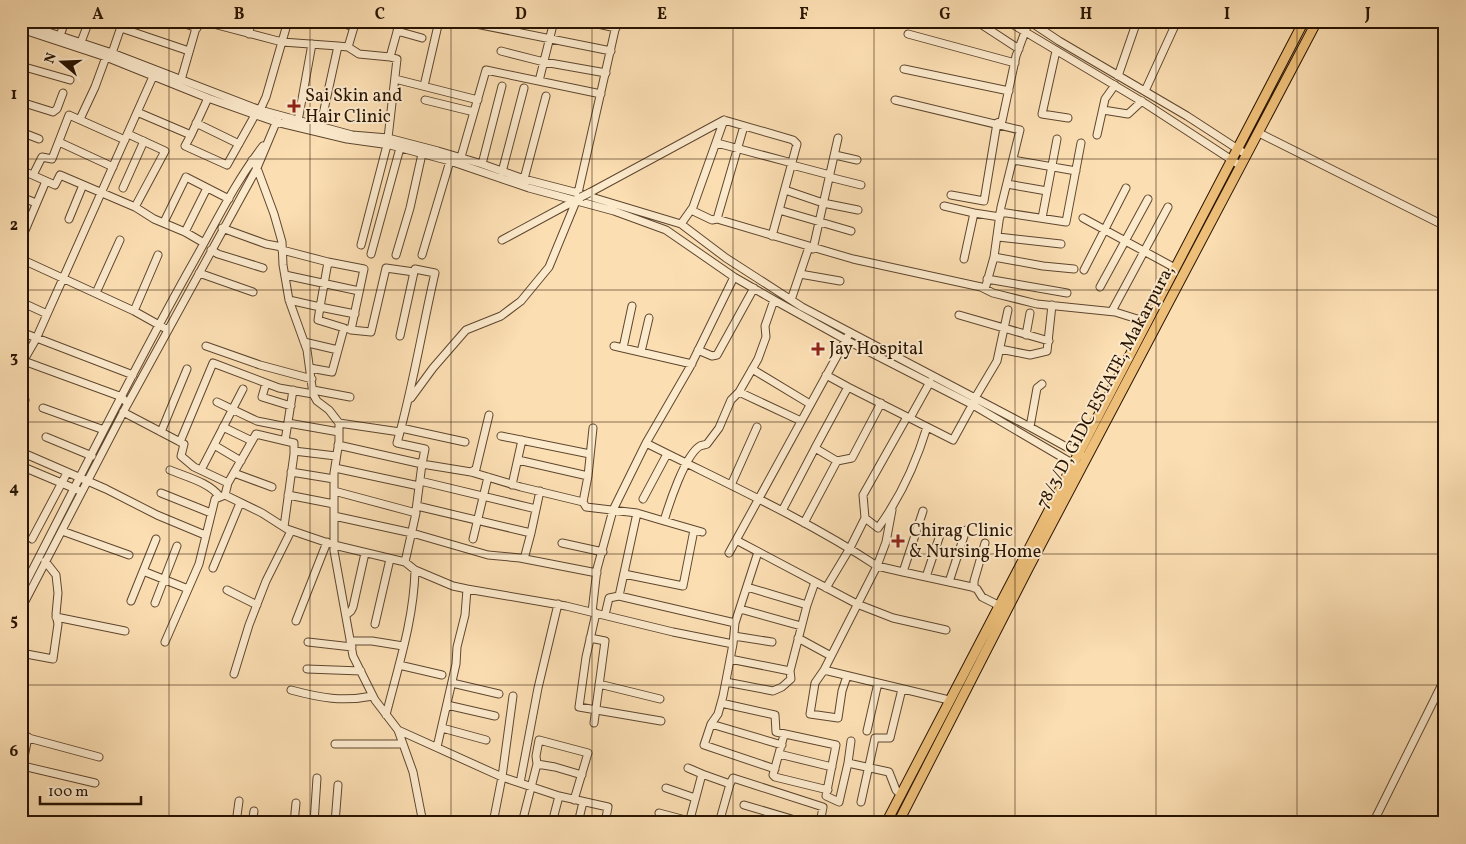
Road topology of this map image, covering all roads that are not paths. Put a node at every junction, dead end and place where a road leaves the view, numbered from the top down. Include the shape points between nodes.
1 (65, 21) edge
2 (89, 21) edge
3 (177, 21) edge
4 (251, 21) edge
5 (288, 21) edge
6 (335, 21) edge
7 (400, 21) edge
8 (439, 21) edge
9 (473, 21) edge
10 (554, 21) edge
11 (584, 21) edge
12 (976, 21) edge
13 (1007, 21) edge
14 (1029, 21) edge
15 (1137, 21) edge
16 (1176, 21) edge
17 (1304, 21) edge
18 (1317, 21) edge
19 (199, 23) edge
20 (122, 24) edge
21 (355, 24) edge
22 (617, 24) edge
23 (22, 28) edge
24 (397, 31) junction
25 (1025, 32) junction
26 (249, 34) junction
27 (908, 34) dead end
28 (60, 36) junction
29 (422, 38) dead end
30 (550, 38) junction
31 (80, 42) junction
32 (282, 42) junction
33 (312, 44) junction
34 (338, 46) junction
35 (348, 47) junction
36 (1019, 49) junction
37 (189, 51) junction
38 (501, 51) dead end
39 (611, 51) junction
40 (1056, 51) junction
41 (109, 55) junction
42 (390, 57) junction
43 (544, 62) junction
44 (1015, 63) junction
45 (21, 66) edge
46 (904, 69) dead end
47 (155, 73) junction
48 (606, 74) junction
49 (1118, 76) junction
50 (395, 79) junction
51 (70, 80) dead end
52 (181, 80) junction
53 (539, 81) junction
54 (1115, 85) junction
55 (424, 86) junction
56 (502, 86) dead end
57 (524, 88) dead end
58 (1009, 91) junction
59 (1145, 91) junction
60 (63, 93) dead end
61 (601, 94) junction
62 (546, 96) dead end
63 (208, 98) junction
64 (425, 100) dead end
65 (478, 100) junction
66 (895, 100) dead end
67 (1142, 101) junction
68 (21, 102) edge
69 (1103, 110) junction
70 (137, 112) junction
71 (474, 112) junction
72 (258, 113) junction
73 (277, 118) junction
74 (1068, 118) dead end
75 (80, 119) junction
76 (724, 120) junction
77 (298, 121) junction
78 (196, 123) junction
79 (997, 123) junction
80 (744, 126) junction
81 (320, 128) junction
82 (21, 132) edge
83 (1258, 133) junction
84 (1097, 134) dead end
85 (191, 135) junction
86 (126, 137) junction
87 (838, 138) dead end
88 (39, 139) dead end
89 (1057, 139) dead end
90 (144, 141) junction
91 (387, 141) junction
92 (58, 142) junction
93 (266, 142) junction
94 (716, 143) junction
95 (1081, 143) dead end
96 (240, 144) junction
97 (400, 148) junction
98 (1237, 148) junction
99 (737, 149) junction
100 (422, 154) junction
101 (834, 155) junction
102 (1247, 155) junction
103 (461, 158) junction
104 (1230, 159) junction
105 (252, 160) junction
106 (856, 160) dead end
107 (1013, 160) junction
108 (450, 161) junction
109 (482, 164) junction
110 (792, 164) junction
111 (1241, 166) junction
112 (113, 167) junction
113 (1052, 167) junction
114 (257, 168) junction
115 (21, 170) edge
116 (1076, 171) junction
117 (502, 172) junction
118 (33, 175) junction
119 (830, 176) junction
120 (524, 179) junction
121 (46, 181) junction
122 (1007, 184) junction
123 (83, 185) junction
124 (861, 185) dead end
125 (122, 188) dead end
126 (207, 188) junction
127 (1126, 188) dead end
128 (785, 190) junction
129 (1047, 191) junction
130 (101, 193) junction
131 (951, 195) dead end
132 (21, 197) edge
133 (578, 197) junction
134 (229, 199) junction
135 (1148, 199) dead end
136 (36, 203) junction
137 (823, 203) junction
138 (944, 206) dead end
139 (135, 207) junction
140 (1168, 207) dead end
141 (691, 210) junction
142 (780, 210) junction
143 (858, 210) dead end
144 (974, 212) junction
145 (1000, 214) junction
146 (1042, 218) junction
147 (1083, 218) dead end
148 (69, 219) dead end
149 (717, 219) junction
150 (164, 222) junction
151 (819, 222) junction
152 (24, 224) edge
153 (681, 224) junction
154 (1445, 226) edge
155 (222, 228) junction
156 (1104, 229) junction
157 (851, 231) dead end
158 (185, 232) junction
159 (772, 236) junction
160 (998, 237) junction
161 (21, 240) edge
162 (120, 240) dead end
163 (502, 240) dead end
164 (1126, 241) junction
165 (204, 243) junction
166 (1061, 244) dead end
167 (361, 245) dead end
168 (282, 248) junction
169 (811, 248) junction
170 (211, 250) junction
171 (1144, 251) junction
172 (158, 254) dead end
173 (372, 254) dead end
174 (396, 255) dead end
175 (422, 256) dead end
176 (994, 257) junction
177 (21, 259) edge
178 (964, 259) dead end
179 (328, 262) junction
180 (263, 268) dead end
181 (1175, 268) junction
182 (1074, 269) dead end
183 (1084, 270) dead end
184 (414, 272) junction
185 (199, 273) junction
186 (800, 274) junction
187 (284, 275) junction
188 (734, 277) junction
189 (63, 278) junction
190 (987, 280) junction
191 (840, 281) dead end
192 (324, 284) junction
193 (1100, 287) dead end
194 (754, 288) junction
195 (985, 288) junction
196 (359, 291) junction
197 (253, 292) dead end
198 (96, 293) junction
199 (1067, 293) dead end
200 (289, 300) junction
201 (774, 300) junction
202 (792, 300) junction
203 (21, 302) edge
204 (1052, 305) junction
205 (632, 306) dead end
206 (320, 307) junction
207 (1008, 310) dead end
208 (134, 311) junction
209 (1112, 311) junction
210 (1030, 312) dead end
211 (47, 314) junction
212 (354, 314) junction
213 (959, 315) dead end
214 (649, 318) dead end
215 (1147, 322) junction
216 (159, 324) junction
217 (347, 329) junction
218 (168, 330) junction
219 (1004, 330) junction
220 (21, 332) edge
221 (850, 333) junction
222 (1026, 335) junction
223 (400, 336) dead end
224 (36, 339) junction
225 (846, 340) junction
226 (1049, 341) junction
227 (304, 342) junction
228 (206, 346) dead end
229 (614, 346) dead end
230 (623, 348) junction
231 (1000, 349) junction
232 (338, 350) junction
233 (698, 350) junction
234 (641, 352) junction
235 (22, 362) edge
236 (692, 364) junction
237 (310, 368) junction
238 (186, 369) dead end
239 (752, 369) junction
240 (133, 375) junction
241 (826, 375) junction
242 (312, 379) junction
243 (930, 382) junction
244 (266, 383) junction
245 (1042, 384) dead end
246 (848, 387) junction
247 (243, 389) dead end
248 (293, 390) junction
249 (313, 392) junction
250 (739, 392) junction
251 (122, 397) junction
252 (350, 397) dead end
253 (25, 400) dead end
254 (409, 400) junction
255 (975, 400) junction
256 (217, 402) dead end
257 (881, 403) junction
258 (810, 404) junction
259 (127, 405) junction
260 (290, 406) junction
261 (44, 408) dead end
262 (21, 409) edge
263 (232, 410) junction
264 (123, 412) junction
265 (489, 415) dead end
266 (908, 417) junction
267 (801, 421) junction
268 (339, 423) junction
269 (287, 425) junction
270 (757, 426) dead end
271 (223, 427) junction
272 (928, 427) junction
273 (1030, 427) junction
274 (593, 428) dead end
275 (104, 430) junction
276 (401, 430) junction
277 (161, 432) junction
278 (339, 432) junction
279 (501, 436) dead end
280 (46, 437) dead end
281 (522, 440) junction
282 (252, 441) junction
283 (284, 441) junction
284 (180, 442) junction
285 (465, 442) dead end
286 (646, 443) junction
287 (214, 445) junction
288 (338, 445) junction
289 (815, 448) junction
290 (294, 451) junction
291 (21, 452) edge
292 (590, 454) junction
293 (667, 454) junction
294 (1078, 454) junction
295 (92, 456) junction
296 (336, 456) junction
297 (1087, 459) junction
298 (518, 460) junction
299 (837, 460) junction
300 (241, 461) junction
301 (687, 463) junction
302 (422, 464) junction
303 (1073, 464) junction
304 (21, 466) edge
305 (335, 468) junction
306 (1082, 468) junction
307 (170, 470) dead end
308 (201, 470) junction
309 (291, 472) junction
310 (472, 472) junction
311 (67, 473) junction
312 (234, 473) junction
313 (588, 476) junction
314 (488, 477) junction
315 (80, 478) junction
316 (334, 479) junction
317 (88, 481) junction
318 (61, 483) junction
319 (228, 483) junction
320 (420, 484) junction
321 (512, 485) junction
322 (731, 485) junction
323 (272, 487) dead end
324 (75, 489) junction
325 (21, 491) edge
326 (334, 491) junction
327 (540, 491) junction
328 (83, 492) junction
329 (161, 493) dead end
330 (288, 495) junction
331 (222, 496) junction
332 (483, 498) junction
333 (643, 499) dead end
334 (757, 499) junction
335 (21, 501) edge
336 (240, 502) junction
337 (583, 502) junction
338 (893, 503) junction
339 (334, 504) junction
340 (416, 509) junction
341 (536, 509) junction
342 (613, 510) junction
343 (782, 511) junction
344 (923, 511) dead end
345 (211, 513) junction
346 (637, 513) junction
347 (334, 516) junction
348 (864, 518) junction
349 (478, 521) junction
350 (664, 521) junction
351 (804, 523) junction
352 (287, 529) junction
353 (694, 530) junction
354 (966, 530) dead end
355 (62, 531) junction
356 (702, 532) dead end
357 (941, 532) dead end
358 (412, 533) junction
359 (531, 533) junction
360 (205, 535) junction
361 (156, 539) dead end
362 (473, 539) dead end
363 (32, 540) dead end
364 (736, 540) junction
365 (331, 543) junction
366 (562, 543) dead end
367 (985, 543) dead end
368 (177, 546) dead end
369 (850, 548) junction
370 (603, 552) junction
371 (758, 552) junction
372 (365, 553) junction
373 (729, 553) dead end
374 (129, 555) dead end
375 (390, 559) junction
376 (524, 559) junction
377 (45, 562) junction
378 (405, 562) junction
379 (877, 566) junction
380 (213, 568) dead end
381 (415, 570) junction
382 (143, 571) junction
383 (597, 572) junction
384 (903, 572) junction
385 (624, 574) junction
386 (926, 577) junction
387 (164, 580) junction
388 (815, 582) junction
389 (950, 582) junction
390 (747, 587) junction
391 (22, 588) edge
392 (826, 588) junction
393 (974, 588) junction
394 (188, 589) junction
395 (467, 589) junction
396 (228, 590) dead end
397 (619, 596) junction
398 (131, 601) dead end
399 (155, 603) dead end
400 (558, 604) junction
401 (857, 604) junction
402 (998, 604) junction
403 (257, 605) junction
404 (807, 605) junction
405 (740, 608) junction
406 (21, 610) edge
407 (594, 613) junction
408 (346, 615) junction
409 (605, 615) junction
410 (56, 617) junction
411 (296, 621) dead end
412 (735, 623) junction
413 (375, 624) dead end
414 (801, 626) junction
415 (946, 630) dead end
416 (125, 631) dead end
417 (734, 636) junction
418 (590, 638) junction
419 (798, 638) junction
420 (165, 642) dead end
421 (308, 642) dead end
422 (772, 642) dead end
423 (351, 644) junction
424 (733, 644) junction
425 (403, 646) junction
426 (21, 653) edge
427 (831, 656) junction
428 (730, 659) junction
429 (399, 665) junction
430 (307, 669) dead end
431 (824, 670) junction
432 (361, 671) junction
433 (790, 671) junction
434 (234, 674) dead end
435 (442, 675) dead end
436 (847, 676) junction
437 (1445, 678) edge
438 (726, 682) junction
439 (452, 683) junction
440 (878, 683) junction
441 (599, 684) junction
442 (902, 689) junction
443 (291, 690) dead end
444 (499, 694) dead end
445 (373, 696) junction
446 (513, 696) dead end
447 (660, 698) dead end
448 (949, 700) junction
449 (721, 704) junction
450 (447, 705) junction
451 (595, 710) junction
452 (386, 715) junction
453 (495, 716) dead end
454 (661, 721) dead end
455 (594, 723) dead end
456 (711, 724) junction
457 (442, 728) junction
458 (398, 730) junction
459 (867, 731) dead end
460 (784, 735) junction
461 (25, 736) edge
462 (486, 740) dead end
463 (851, 740) dead end
464 (335, 744) dead end
465 (403, 744) junction
466 (782, 746) junction
467 (436, 747) junction
468 (779, 754) junction
469 (99, 757) dead end
470 (848, 763) junction
471 (536, 764) junction
472 (832, 767) junction
473 (868, 767) junction
474 (688, 768) dead end
475 (775, 768) junction
476 (22, 769) edge
477 (702, 774) junction
478 (582, 776) junction
479 (502, 777) junction
480 (318, 778) dead end
481 (95, 783) dead end
482 (520, 783) junction
483 (730, 784) junction
484 (338, 785) dead end
485 (532, 786) junction
486 (666, 788) dead end
487 (828, 790) junction
488 (900, 795) junction
489 (559, 796) junction
490 (695, 798) junction
491 (574, 800) junction
492 (239, 802) dead end
493 (584, 802) junction
494 (861, 802) dead end
495 (296, 803) dead end
496 (744, 805) dead end
497 (254, 811) dead end
498 (659, 813) dead end
499 (689, 822) edge
500 (236, 823) edge
501 (252, 823) edge
502 (294, 823) edge
503 (314, 823) edge
504 (335, 823) edge
505 (423, 823) edge
506 (492, 823) edge
507 (522, 823) edge
508 (552, 823) edge
509 (578, 823) edge
510 (605, 823) edge
511 (719, 823) edge
512 (805, 823) edge
513 (820, 823) edge
514 (886, 823) edge
515 (898, 823) edge
516 (1373, 823) edge

1 - 28 street
2 - 31 street
3 - 19 street
4 - 26 street
5 - 32 street
6 - 21 street
7 - 24 street
8 - 55 street
9 - 30 street
10 - 30 street
11 - 22 street
12 - 36 street
13 - 25 street
14 - 25 street
14 - 49 street
15 - 49 street
16 - 59 street
17 - 98 main road, 78/3/D, GIDC ESTATE, Makarpura,
18 - 83 main road, 78/3/D, GIDC ESTATE, Makarpura,
19 - 26 street
19 - 37 street
20 - 37 street
20 - 41 street
21 - 35 street
22 - 39 street
23 - 28 street
23 - 41 street
24 - 29 street
24 - 42 street
25 - 36 street
25 - 40 street
26 - 32 street
27 - 44 street
28 - 31 street
30 - 39 street
30 - 43 street
31 - 41 street
32 - 33 street
32 - 72 street
33 - 34 street
33 - 77 street
34 - 35 street
34 - 81 street
35 - 42 street via 359,54
36 - 44 street
37 - 52 street
38 - 43 street
39 - 48 street
40 - 54 street
40 - 74 street via 1042,114
41 - 47 street
41 - 75 street
42 - 50 street via 397,59
43 - 48 street
43 - 53 street
44 - 58 street
45 - 51 street
46 - 58 street
47 - 52 street
47 - 63 street
47 - 70 street
48 - 61 street
49 - 59 street
50 - 55 street
50 - 91 street
52 - 72 street
53 - 61 street
53 - 65 street via 486,70
54 - 67 street
54 - 69 street
55 - 65 street
56 - 109 street
57 - 117 street
58 - 79 street via 1002,121
59 - 98 street
60 - 68 street via 53,112
61 - 133 street
62 - 120 street
63 - 72 street
63 - 78 street
64 - 71 street
65 - 71 street
66 - 79 street
67 - 69 street via 1128,114
67 - 104 street
69 - 84 street
70 - 85 street
70 - 86 street
71 - 103 street
72 - 73 street
72 - 96 street
73 - 77 street
73 - 91 street via 348,140
73 - 93 street
75 - 86 street
75 - 92 street via 69,115
76 - 80 street
76 - 94 street
76 - 133 street, bridge
77 - 81 street
78 - 85 street
78 - 96 street
79 - 107 street via 1020,130
79 - 131 street via 984,201
80 - 99 street
80 - 110 street via 796,142
81 - 91 street
82 - 88 street
83 - 102 main road, 78/3/D, GIDC ESTATE, Makarpura,
83 - 154 street
85 - 96 street via 185,146 227,165
86 - 90 street
86 - 112 street
87 - 101 street
89 - 113 street
90 - 125 street
90 - 139 street via 165,151
91 - 97 street
91 - 103 street
91 - 167 street
92 - 112 street
92 - 118 street via 52,159 42,157
93 - 105 street
93 - 114 street
94 - 99 street
94 - 141 street
95 - 116 street
97 - 100 street
97 - 173 street
98 - 102 street
98 - 104 main road, 78/3/D, GIDC ESTATE, Makarpura,
99 - 110 street
99 - 149 street
100 - 108 street
100 - 174 street
101 - 106 street
101 - 119 street
102 - 111 main road, 78/3/D, GIDC ESTATE, Makarpura,
103 - 109 street
104 - 111 street
104 - 181 main road, 78/3/D, GIDC ESTATE, Makarpura,
105 - 114 street
105 - 134 street
107 - 113 street
107 - 122 street
108 - 133 street via 529,188
108 - 175 street
109 - 117 street
110 - 119 street
110 - 128 street
111 - 297 main road, 78/3/D, GIDC ESTATE, Makarpura,
112 - 130 street
113 - 116 street
113 - 129 street
114 - 155 street
114 - 168 street via 274,214
115 - 118 street
116 - 146 street via 1066,222
117 - 120 street
118 - 121 street
119 - 124 street
119 - 137 street
120 - 133 street
121 - 123 street via 55,184 60,174
121 - 136 street
122 - 129 street
122 - 145 street
123 - 130 street
123 - 148 street
126 - 134 street
126 - 150 street via 186,176
126 - 158 street
127 - 156 street
128 - 137 street
128 - 142 street
129 - 146 street
130 - 139 street
130 - 189 street
132 - 136 street
133 - 153 street
133 - 163 street
133 - 188 street via 670,232
133 - 254 street via 549,267 521,301 501,316 466,330
134 - 165 street
135 - 164 street
136 - 152 street
137 - 143 street
137 - 151 street
138 - 144 street
139 - 150 street
140 - 171 street
141 - 149 street via 712,220
141 - 153 street
142 - 151 street
142 - 159 street
144 - 145 street
144 - 178 street
145 - 146 street
145 - 160 street
147 - 156 street
149 - 159 street
150 - 158 street
151 - 157 street
151 - 169 street
152 - 161 street
153 - 202 street via 726,258
155 - 168 street
155 - 170 street
156 - 164 street
156 - 183 street
158 - 165 street
159 - 169 street
160 - 166 street
160 - 176 street
162 - 198 street
164 - 171 street
164 - 193 street
165 - 216 street
168 - 179 street
168 - 187 street
169 - 186 street
169 - 195 street
170 - 180 street
170 - 185 street
171 - 181 street
171 - 209 street
172 - 208 street
176 - 182 street
176 - 190 street
177 - 189 street
179 - 192 street
179 - 196 street via 364,269
181 - 215 main road, 78/3/D, GIDC ESTATE, Makarpura,
184 - 217 street via 386,268 371,332
184 - 223 street
184 - 254 street via 415,269 435,273
185 - 197 street
185 - 218 street
186 - 191 street
186 - 202 street
187 - 192 street
187 - 200 street
188 - 194 street
188 - 233 street
189 - 198 street
189 - 211 street
190 - 195 street
190 - 199 street
192 - 196 street
192 - 206 street
194 - 201 street
194 - 233 street via 717,355
195 - 204 street via 993,293
196 - 212 street
198 - 208 street
200 - 206 street
200 - 227 street
201 - 225 street
201 - 239 street via 765,326 766,337
202 - 221 street
203 - 211 street
204 - 209 street
204 - 226 street
205 - 230 street
206 - 212 street
206 - 217 street via 318,320
207 - 219 street
208 - 216 street
209 - 215 street
210 - 222 street
211 - 224 street
212 - 217 street
213 - 219 street
214 - 234 street
215 - 294 main road, 78/3/D, GIDC ESTATE, Makarpura,
216 - 218 street
216 - 240 street
217 - 232 street
218 - 259 street
219 - 222 street
219 - 231 street
220 - 224 street
221 - 225 street
221 - 255 street
222 - 226 street
224 - 235 street
224 - 240 street
225 - 241 street
225 - 243 street
226 - 231 street via 1047,351 1033,355
227 - 232 street
227 - 237 street
228 - 242 street
229 - 230 street
230 - 234 street
231 - 255 street via 997,361
232 - 237 street via 332,372
233 - 236 street
234 - 236 street
235 - 251 street
236 - 286 street
237 - 242 street
238 - 277 street
239 - 250 street
239 - 258 street
240 - 251 street
241 - 246 street
241 - 258 street
242 - 249 street
243 - 255 street
243 - 266 street
244 - 248 street
244 - 260 street via 262,397
244 - 284 street via 213,363
245 - 273 street via 1037,388
246 - 257 street
246 - 289 street
247 - 263 street
248 - 249 street
248 - 260 street
249 - 252 street
249 - 268 street via 317,401
250 - 267 street
250 - 301 street via 731,400 719,428 707,444 699,446
251 - 259 street
251 - 275 street
253 - 262 street
254 - 276 street
255 - 272 street via 953,440
255 - 273 street
255 - 303 street
256 - 263 street
257 - 266 street
257 - 299 street via 852,458
258 - 267 street
259 - 264 street
260 - 269 street
261 - 275 street
263 - 269 street via 257,421
263 - 271 street
264 - 277 street
264 - 317 street
265 - 310 street via 476,469
266 - 272 street
266 - 348 street via 864,495
267 - 334 street
268 - 276 street
268 - 278 street
269 - 278 street
269 - 283 street
270 - 322 street
271 - 282 street
271 - 287 street
272 - 338 street via 914,464
273 - 294 street
274 - 292 street
275 - 295 street
276 - 285 street
276 - 302 street via 397,443 425,449
277 - 284 street
278 - 288 street
279 - 281 street
280 - 295 street
281 - 292 street
281 - 298 street
282 - 283 street via 256,434
282 - 300 street
283 - 290 street via 294,443
284 - 308 street via 184,444 181,456
286 - 293 street
286 - 342 street
287 - 300 street
287 - 308 street
288 - 296 street
288 - 302 street
289 - 299 street
289 - 343 street
290 - 296 street
290 - 309 street
291 - 311 street
292 - 313 street
293 - 301 street
293 - 333 street
294 - 297 street
294 - 303 main road, 78/3/D, GIDC ESTATE, Makarpura,
295 - 315 street
296 - 305 street
297 - 306 main road, 78/3/D, GIDC ESTATE, Makarpura,
298 - 313 street
298 - 321 street
299 - 351 street
300 - 312 street
301 - 322 street
301 - 350 street
302 - 310 street
302 - 320 street
303 - 306 street
303 - 402 main road, 78/3/D, GIDC ESTATE, Makarpura,
304 - 318 street
305 - 316 street
305 - 320 street
306 - 515 main road, 78/3/D, GIDC ESTATE, Makarpura,
307 - 331 street
308 - 319 street
309 - 316 street
309 - 330 street
310 - 314 street
311 - 315 street
311 - 318 street
312 - 319 street
312 - 323 street
313 - 337 street
314 - 321 street
314 - 332 street
315 - 317 street
315 - 324 street
316 - 326 street
317 - 328 street
317 - 360 street
318 - 324 street
318 - 363 street
319 - 331 street
320 - 332 street
320 - 340 street
321 - 327 street
322 - 334 street
324 - 328 street
324 - 391 street
325 - 335 street
326 - 339 street
326 - 340 street
327 - 337 street
327 - 341 street
328 - 355 street
329 - 345 street
330 - 339 street
330 - 352 street
331 - 336 street
331 - 345 street via 215,499
332 - 341 street
332 - 349 street
334 - 343 street
334 - 364 street
336 - 352 street
336 - 380 street
337 - 342 street via 586,507
338 - 348 street via 878,528
338 - 379 street via 886,542
339 - 347 street
340 - 349 street
340 - 358 street
341 - 359 street
342 - 346 street
342 - 370 street
343 - 351 street
344 - 384 street
345 - 360 street
346 - 350 street
346 - 385 street
347 - 358 street
347 - 365 street
348 - 369 street
349 - 359 street
349 - 362 street
350 - 353 street
351 - 369 street
352 - 365 street
352 - 403 street
353 - 356 street
353 - 385 street via 683,586
354 - 389 street
355 - 374 street
355 - 377 street
357 - 386 street
358 - 376 street via 488,555
358 - 378 street
359 - 376 street
360 - 394 street via 199,564
361 - 382 street
364 - 371 street
364 - 373 street
365 - 372 street
365 - 408 street
365 - 411 street
366 - 370 street
367 - 393 street
368 - 387 street
369 - 379 street
369 - 392 street
370 - 383 street
371 - 388 street
371 - 390 street
372 - 375 street
372 - 408 street via 354,607
375 - 378 street
375 - 413 street
376 - 383 street
377 - 406 street
377 - 410 street via 56,575
378 - 381 street
379 - 384 street
379 - 401 street
381 - 395 street
381 - 425 street via 415,589
382 - 387 street
382 - 398 street
383 - 407 street
384 - 386 street
385 - 397 street
386 - 389 street
387 - 394 street
387 - 399 street
388 - 392 street
388 - 404 street
389 - 393 street
390 - 404 street
390 - 405 street
392 - 401 street
393 - 402 street via 982,597
394 - 420 street
395 - 400 street
395 - 439 street
396 - 403 street
397 - 409 street via 609,598
397 - 412 street
400 - 407 street
400 - 482 street
401 - 415 street via 893,618
401 - 427 street
402 - 448 main road, 78/3/D, GIDC ESTATE, Makarpura,
403 - 434 street
404 - 414 street
405 - 412 street
405 - 414 street
407 - 409 street
407 - 418 street
408 - 423 street
409 - 424 street
410 - 416 street
410 - 426 street via 53,659
412 - 417 street
414 - 419 street
417 - 422 street
417 - 424 street
418 - 441 street via 605,641
418 - 451 street via 579,707
419 - 427 street
419 - 433 street
421 - 423 street
423 - 425 street via 372,641
423 - 432 street
424 - 428 street
425 - 429 street
427 - 431 street
428 - 433 street
428 - 438 street
429 - 435 street
429 - 452 street
430 - 432 street
431 - 436 street
431 - 436 street via 815,683 810,714 838,718
432 - 445 street
433 - 438 street via 791,679 773,691
436 - 440 street
437 - 516 street
438 - 449 street
439 - 444 street
439 - 450 street
440 - 442 street
440 - 459 street
441 - 447 street
441 - 451 street
442 - 448 street
442 - 473 street via 890,738 875,738
443 - 445 street via 344,700
445 - 452 street
446 - 479 street
448 - 488 main road, 78/3/D, GIDC ESTATE, Makarpura,
449 - 456 street
449 - 460 street via 775,716 776,732
450 - 453 street
450 - 457 street
451 - 454 street
451 - 455 street
452 - 458 street
456 - 466 street
456 - 475 street via 704,746
457 - 462 street
457 - 467 street
458 - 465 street
458 - 467 street
460 - 466 street
460 - 472 street via 836,745
461 - 469 street
461 - 476 street
463 - 470 street
464 - 465 street
465 - 505 street via 413,772
466 - 468 street
467 - 479 street
468 - 472 street
468 - 475 street
470 - 473 street
470 - 487 street via 839,802 826,796
471 - 478 street
471 - 478 street via 539,740 588,753
471 - 485 street
472 - 487 street
473 - 488 street via 889,772
473 - 494 street
474 - 477 street
475 - 487 street via 773,775 776,777
476 - 481 street
477 - 483 street
477 - 490 street
478 - 491 street
479 - 482 street
479 - 506 street
480 - 503 street
482 - 485 street
483 - 511 street
483 - 513 street via 733,778 823,807
484 - 504 street
485 - 489 street
485 - 507 street
486 - 490 street
488 - 514 main road, 78/3/D, GIDC ESTATE, Makarpura,
489 - 491 street
489 - 508 street
490 - 499 street
491 - 493 street
492 - 500 street
493 - 509 street
493 - 510 street via 608,807
495 - 502 street
496 - 512 street
497 - 501 street
498 - 499 street

